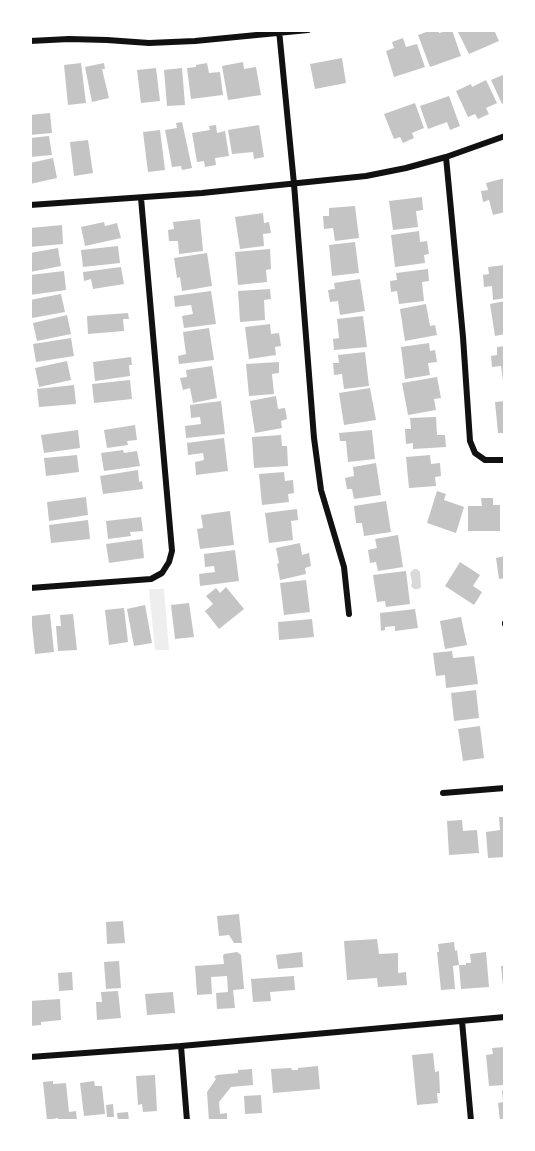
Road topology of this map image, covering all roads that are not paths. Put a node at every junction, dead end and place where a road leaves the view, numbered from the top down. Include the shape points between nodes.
1 (308, 30) edge
2 (279, 32) edge
3 (30, 41) edge
4 (505, 136) edge
5 (446, 157) junction
6 (294, 184) junction
7 (141, 198) junction
8 (30, 205) edge
9 (505, 460) edge
10 (30, 588) edge
11 (349, 614) dead end
12 (505, 788) edge
13 (443, 793) dead end
14 (505, 1017) edge
15 (462, 1021) junction
16 (181, 1046) junction
17 (30, 1057) edge
18 (187, 1121) edge
19 (471, 1121) edge

1 - 2 street
2 - 3 street via 161,43
2 - 6 street
4 - 5 street
5 - 6 street via 366,176
5 - 9 street via 470,441 475,453 485,460
6 - 7 street
6 - 11 street via 314,438 321,490 344,567
7 - 8 street
7 - 10 street via 172,551 169,562 162,573 151,579
12 - 13 street
14 - 15 street
15 - 16 street
15 - 19 street
16 - 17 street
16 - 18 street

